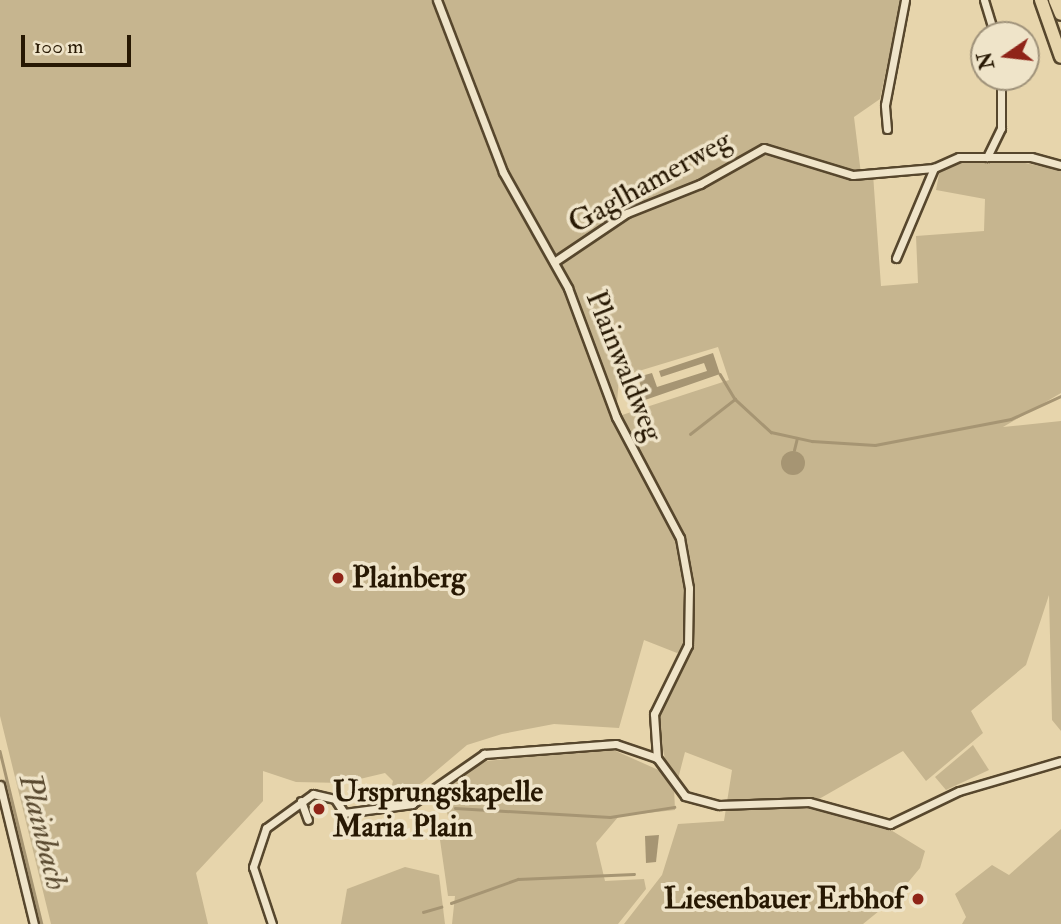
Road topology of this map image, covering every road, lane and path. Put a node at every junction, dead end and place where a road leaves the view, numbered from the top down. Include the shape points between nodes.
1 (438, 0) edge
2 (905, 0) edge
3 (984, 0) edge
4 (1032, 0) edge
5 (1041, 0) edge
6 (1055, 0) edge
7 (1061, 14) edge
8 (991, 21) edge
9 (1050, 29) junction
10 (1061, 57) edge
11 (1001, 91) edge
12 (887, 129) dead end
13 (987, 158) junction
14 (1061, 165) edge
15 (934, 168) junction
16 (895, 258) dead end
17 (554, 262) junction
18 (657, 758) junction
19 (1061, 761) edge
20 (0, 786) edge
21 (301, 801) junction
22 (308, 820) dead end
23 (34, 924) edge
24 (272, 924) edge

1 - 17 street, Plainwaldweg via 503,172
2 - 12 street via 885,105
3 - 8 street
4 - 9 highway
5 - 9 highway
6 - 7 highway
9 - 10 highway
11 - 13 street via 1001,128
13 - 14 street, Gaglhamerweg via 1031,157
13 - 15 street, Gaglhamerweg via 959,157
15 - 16 street
15 - 17 street, Gaglhamerweg via 853,175 764,148 700,184 627,213
17 - 18 street, Plainwaldweg via 616,417 680,538 689,587 688,645 654,714
18 - 19 street via 685,796 719,805 809,802 890,824 960,791
18 - 21 street via 616,744 515,749 469,761 425,798 392,809 344,813 326,796
20 - 23 street
21 - 22 street
21 - 24 street via 266,828 254,850 254,875

